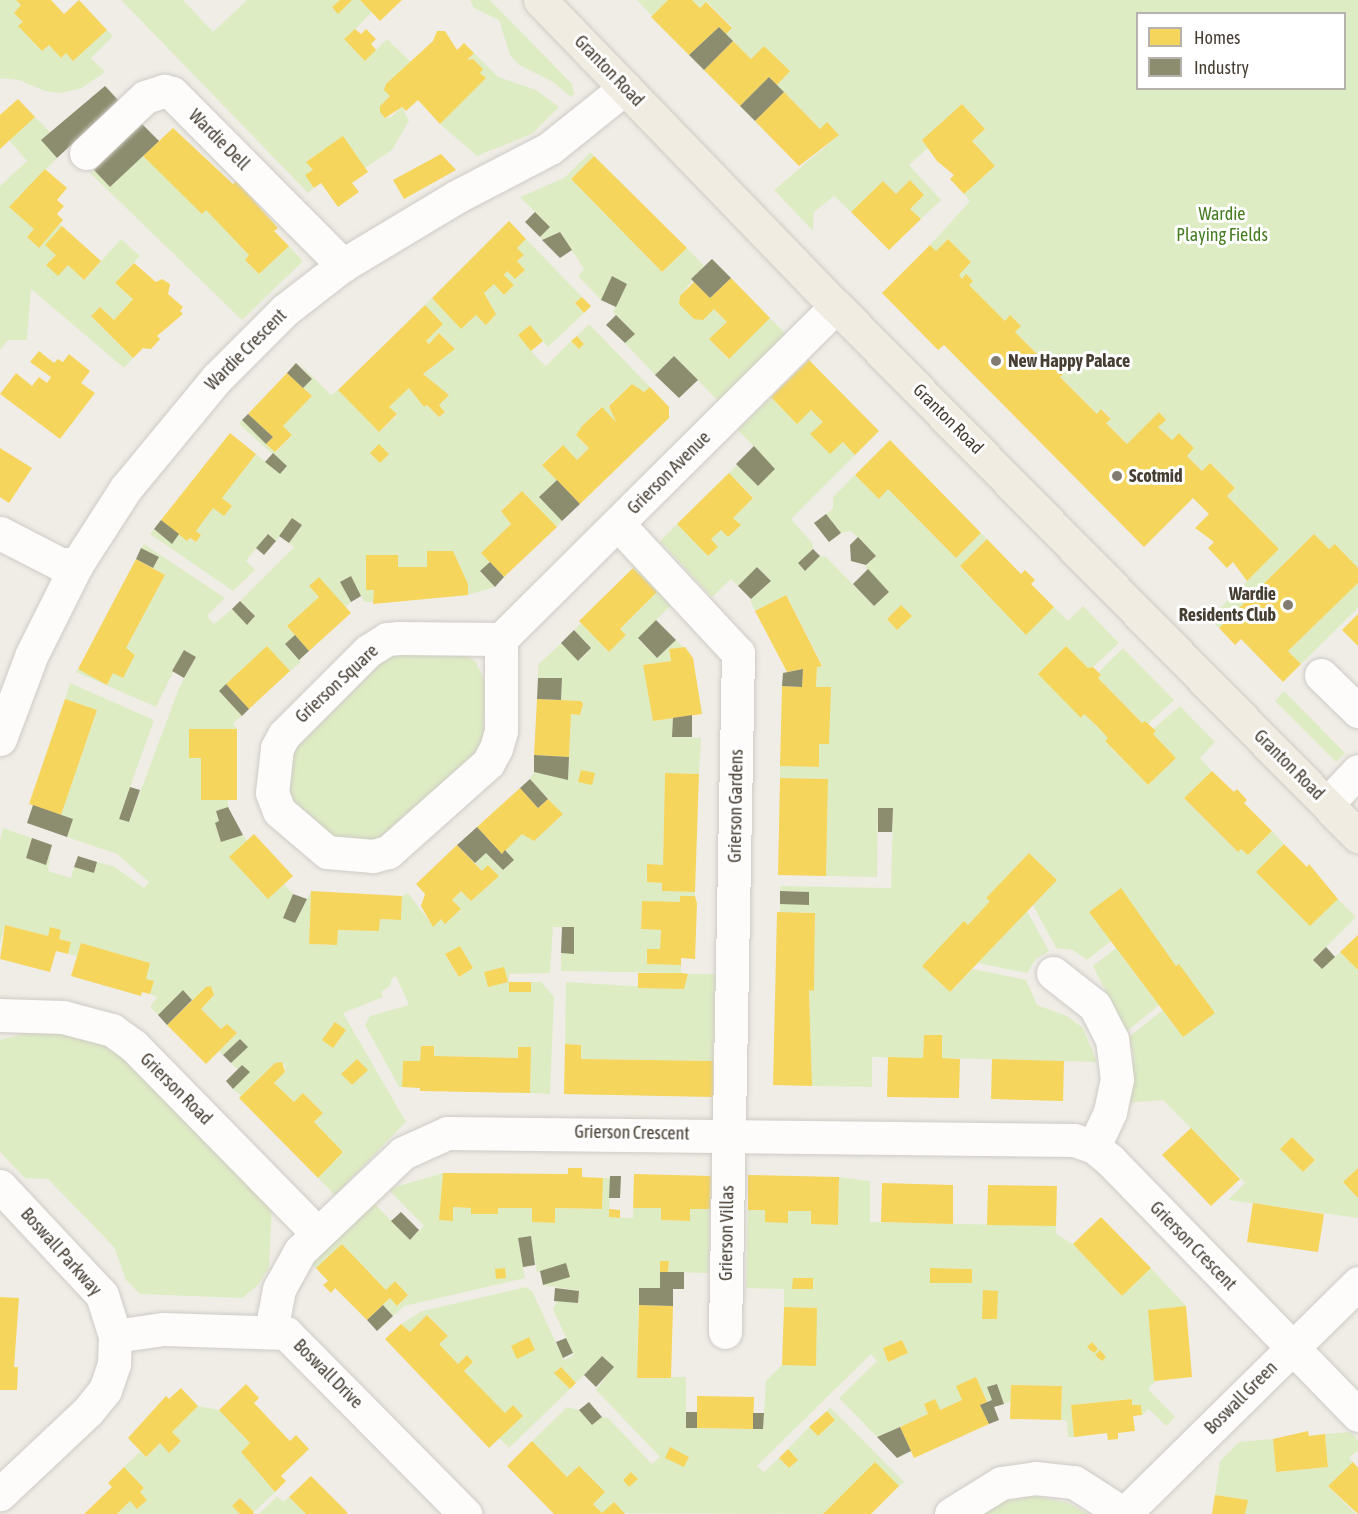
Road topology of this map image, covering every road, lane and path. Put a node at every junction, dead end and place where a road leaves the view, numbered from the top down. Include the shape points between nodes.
1 (540, 0) edge
2 (625, 88) junction
3 (86, 153) dead end
4 (343, 264) junction
5 (836, 306) junction
6 (618, 524) junction
7 (0, 533) edge
8 (77, 564) junction
9 (501, 639) junction
10 (1321, 675) dead end
11 (1358, 711) edge
12 (0, 739) edge
13 (1358, 771) edge
14 (1326, 804) junction
15 (1358, 836) edge
16 (1053, 973) dead end
17 (0, 1015) edge
18 (728, 1134) junction
19 (1094, 1147) junction
20 (0, 1186) edge
21 (317, 1233) junction
22 (1358, 1283) edge
23 (271, 1331) junction
24 (725, 1332) dead end
25 (115, 1336) junction
26 (1291, 1347) junction
27 (1358, 1415) edge
28 (0, 1494) edge
29 (465, 1514) edge
30 (951, 1514) edge
31 (1124, 1514) edge

1 - 2 main road, Granton Road
2 - 4 street, Wardie Crescent via 550,148 456,197
2 - 5 main road, Granton Road
3 - 4 street, Wardie Dell via 145,97 164,91 172,93
4 - 8 street, Wardie Crescent via 264,330 183,415 111,508
5 - 6 street, Grierson Avenue
5 - 14 main road, Granton Road
6 - 9 street, Grierson Avenue
6 - 18 street, Grierson Gardens via 738,652
7 - 8 street via 60,564
8 - 12 street, Wardie Crescent via 32,654
9 - 9 street, Grierson Square via 501,731 488,763 388,852 373,856 327,852 279,811 272,793 277,748 284,735 376,644 399,638
10 - 11 street
13 - 14 street
14 - 15 main road, Granton Road
16 - 19 street via 1095,1006 1112,1039 1117,1079 1110,1112
17 - 21 street, Grierson Road via 63,1017 112,1030 134,1046
18 - 19 street, Grierson Crescent via 1074,1140
18 - 21 street, Grierson Crescent via 447,1133 403,1153
18 - 24 street, Grierson Villas
19 - 26 street, Grierson Crescent
20 - 25 street, Boswall Parkway via 102,1295
21 - 23 street, Grierson Crescent via 290,1265 279,1289
22 - 26 street, Boswall Green
23 - 25 street, Boswall Drive via 163,1329
23 - 29 street, Boswall Drive via 286,1333 296,1340
25 - 28 street, Boswall Parkway via 114,1364 105,1390
26 - 27 street, Grierson Crescent
26 - 31 street, Boswall Green
30 - 31 street, Boswall Green via 1001,1483 1035,1478 1074,1482

